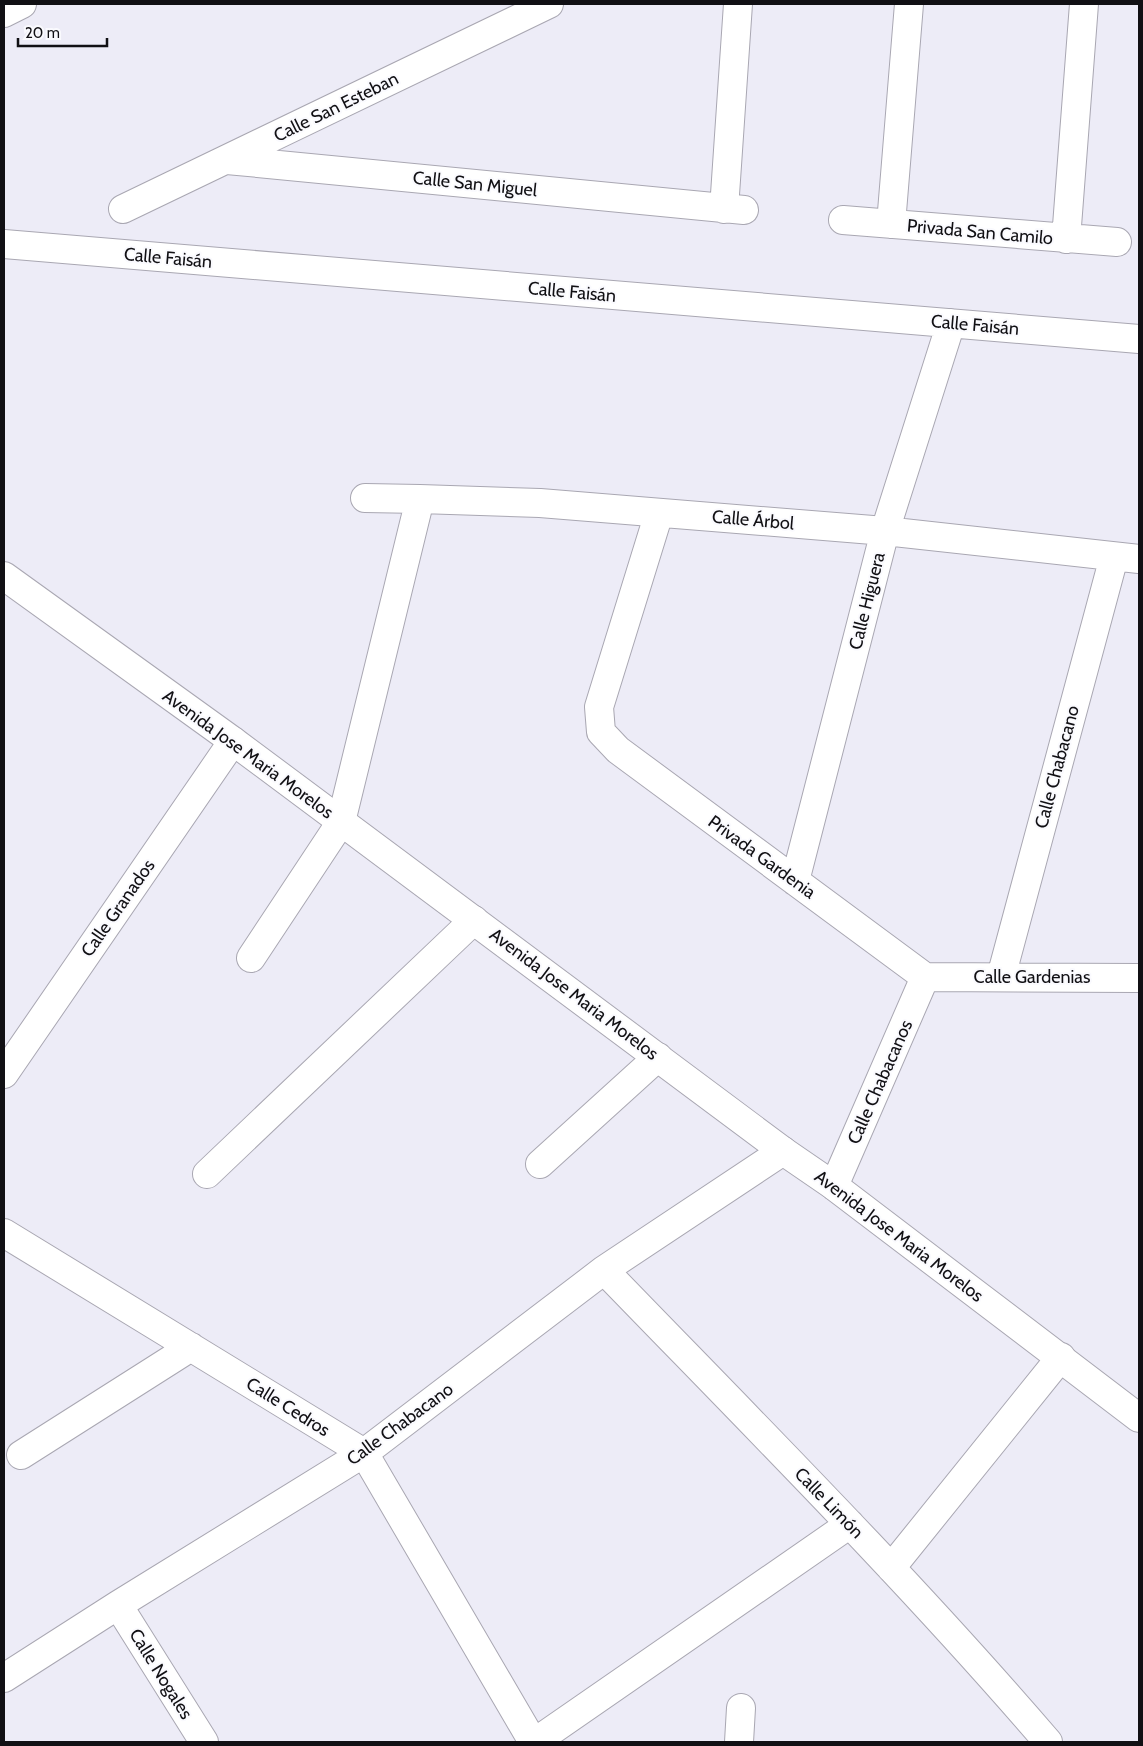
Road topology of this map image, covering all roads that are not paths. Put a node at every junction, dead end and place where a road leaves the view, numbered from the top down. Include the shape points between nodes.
1 (22, 4) edge
2 (549, 4) edge
3 (738, 4) edge
4 (909, 4) edge
5 (1084, 4) edge
6 (4, 13) edge
7 (227, 160) junction
8 (123, 209) dead end
9 (843, 220) dead end
10 (891, 224) junction
11 (1066, 239) junction
12 (1117, 242) dead end
13 (4, 244) edge
14 (951, 323) junction
15 (1139, 339) edge
16 (365, 498) dead end
17 (420, 498) junction
18 (659, 513) junction
19 (885, 531) junction
20 (1127, 558) edge
21 (4, 577) edge
22 (233, 742) junction
23 (341, 822) junction
24 (795, 881) junction
25 (474, 920) junction
26 (251, 958) dead end
27 (926, 977) junction
28 (1000, 977) junction
29 (1139, 978) edge
30 (658, 1057) junction
31 (4, 1074) edge
32 (783, 1151) junction
33 (540, 1164) dead end
34 (207, 1174) dead end
35 (834, 1186) junction
36 (4, 1233) edge
37 (604, 1270) junction
38 (191, 1347) junction
39 (1060, 1357) junction
40 (1139, 1418) edge
41 (364, 1453) junction
42 (21, 1455) dead end
43 (850, 1524) junction
44 (891, 1568) junction
45 (118, 1605) junction
46 (4, 1678) edge
47 (742, 1708) dead end
48 (204, 1742) edge
49 (534, 1742) edge
50 (739, 1742) edge
51 (1048, 1742) edge

1 - 6 street
2 - 7 street, Calle San Esteban
3 - 7 street, Calle San Miguel via 734,209
4 - 10 street
5 - 11 street
7 - 8 street, Calle San Esteban
9 - 10 street, Privada San Camilo
10 - 11 street, Privada San Camilo
11 - 12 street, Privada San Camilo
13 - 14 street, Calle Faisán
14 - 15 street, Calle Faisán
14 - 19 street, Calle Higuera
16 - 17 street, Calle Árbol
17 - 18 street, Calle Árbol via 540,503
17 - 23 street
18 - 19 street, Calle Árbol
18 - 24 street, Privada Gardenia via 599,707 601,732 618,750
19 - 20 street, Calle Árbol
19 - 24 street, Calle Higuera
20 - 28 street, Calle Chabacano
21 - 22 street, Avenida Jose Maria Morelos
22 - 23 street, Avenida Jose Maria Morelos
22 - 31 street, Calle Granados
23 - 25 street, Avenida Jose Maria Morelos
23 - 26 street
24 - 27 street, Privada Gardenia
25 - 30 street, Avenida Jose Maria Morelos
25 - 34 street
27 - 28 street, Calle Gardenias
27 - 35 street, Calle Chabacanos
28 - 29 street, Calle Gardenias
30 - 32 street, Avenida Jose Maria Morelos
30 - 33 street
32 - 35 street, Avenida Jose Maria Morelos
32 - 37 street, Calle Chabacano
35 - 39 street, Avenida Jose Maria Morelos
36 - 38 street, Calle Cedros
37 - 41 street, Calle Chabacano
37 - 43 street, Calle Limón
38 - 41 street, Calle Cedros
38 - 42 street
39 - 40 street, Avenida Jose Maria Morelos
39 - 44 street
41 - 45 street, Calle Chabacano
41 - 49 street, Calle Cedros
43 - 44 street, Calle Limón
43 - 49 street
44 - 51 street, Calle Limón
45 - 46 street, Calle Chabacano
45 - 48 street, Calle Nogales
47 - 50 street

